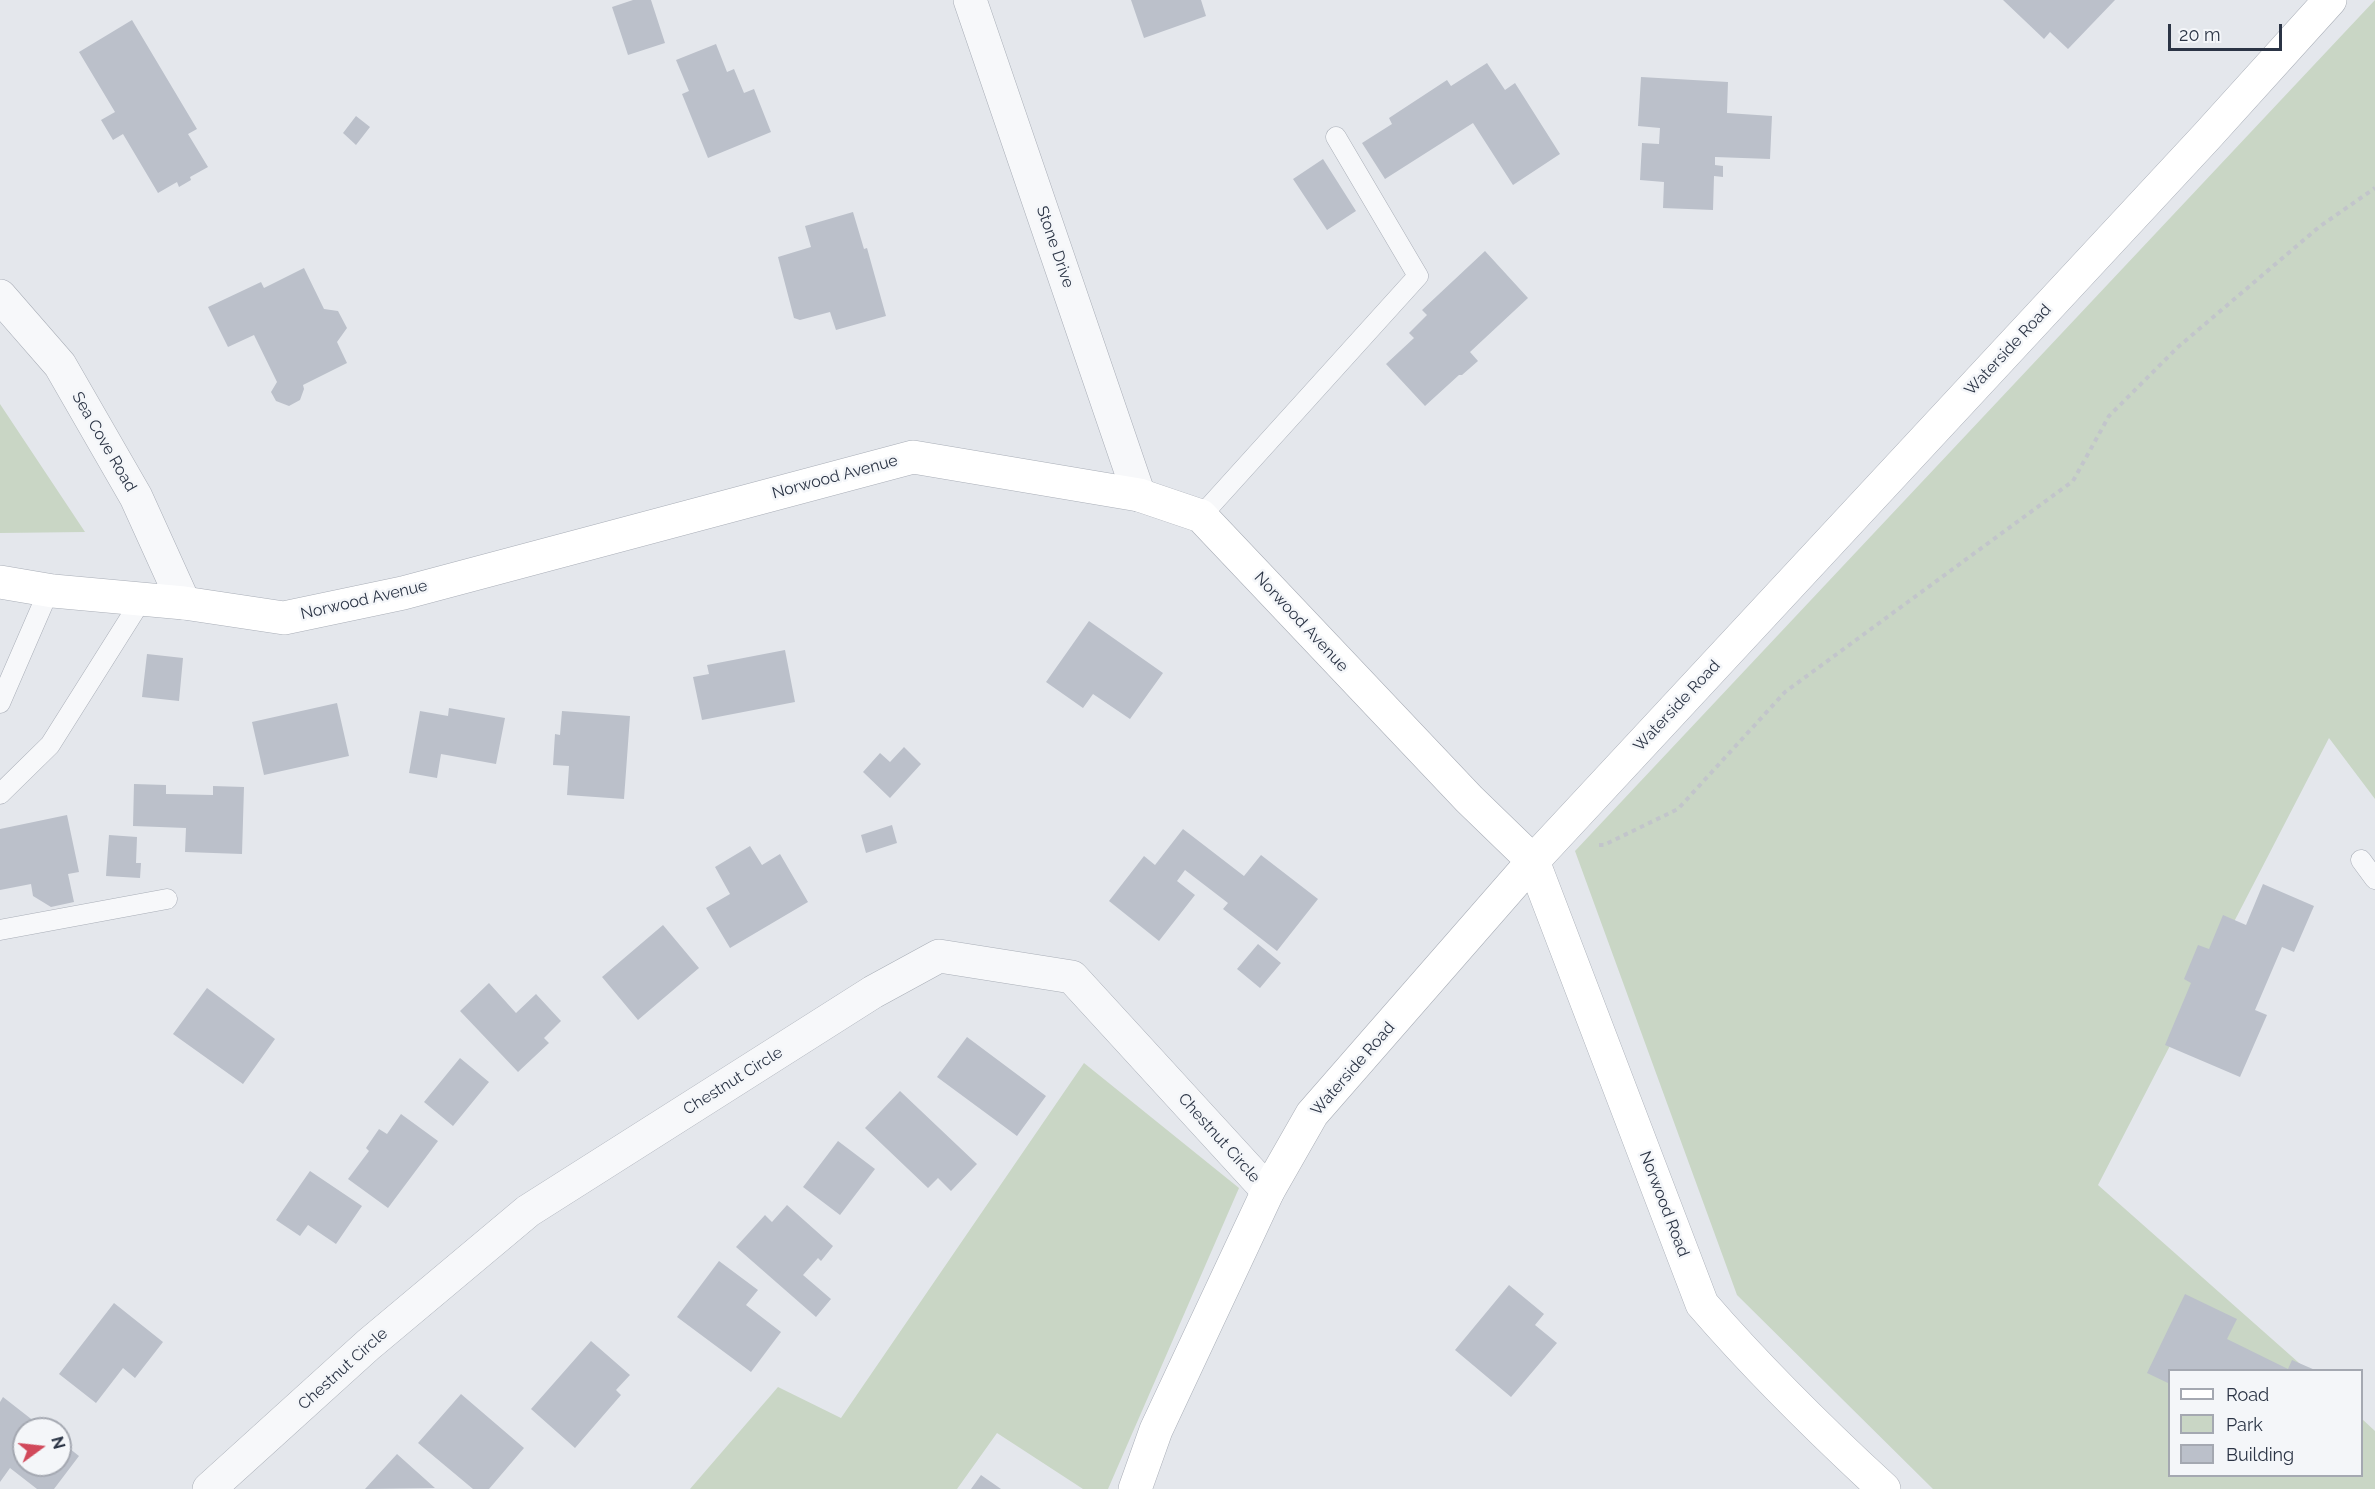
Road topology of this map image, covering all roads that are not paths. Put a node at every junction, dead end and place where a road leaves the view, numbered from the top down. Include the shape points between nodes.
1 (970, 0) edge
2 (2330, 0) edge
3 (1336, 137) dead end
4 (0, 296) edge
5 (1139, 495) junction
6 (1201, 516) junction
7 (0, 582) edge
8 (49, 590) junction
9 (142, 599) junction
10 (184, 603) junction
11 (0, 703) edge
12 (0, 794) edge
13 (2361, 860) dead end
14 (1533, 861) junction
15 (2375, 879) edge
16 (167, 899) dead end
17 (0, 930) edge
18 (1268, 1191) junction
19 (209, 1489) edge
20 (1134, 1489) edge
21 (1884, 1489) edge

1 - 5 street, Stone Drive
2 - 14 street, Waterside Road
3 - 6 lane via 1418,276
4 - 10 street, Sea Cove Road via 60,365 136,497
5 - 6 street, Norwood Avenue
5 - 10 street, Norwood Avenue via 913,457 403,593 284,618
6 - 14 street, Norwood Avenue via 1469,799
7 - 8 street, Norwood Avenue
8 - 9 street, Norwood Avenue
8 - 11 lane
9 - 10 street, Norwood Avenue
9 - 12 lane via 50,745
13 - 15 lane
14 - 18 street, Waterside Road via 1312,1114
14 - 21 street, Norwood Road via 1702,1304 1749,1359
16 - 17 lane
18 - 19 street, Chestnut Circle via 1072,977 939,956 873,992 528,1211 368,1345
18 - 20 street, Waterside Road via 1156,1430

